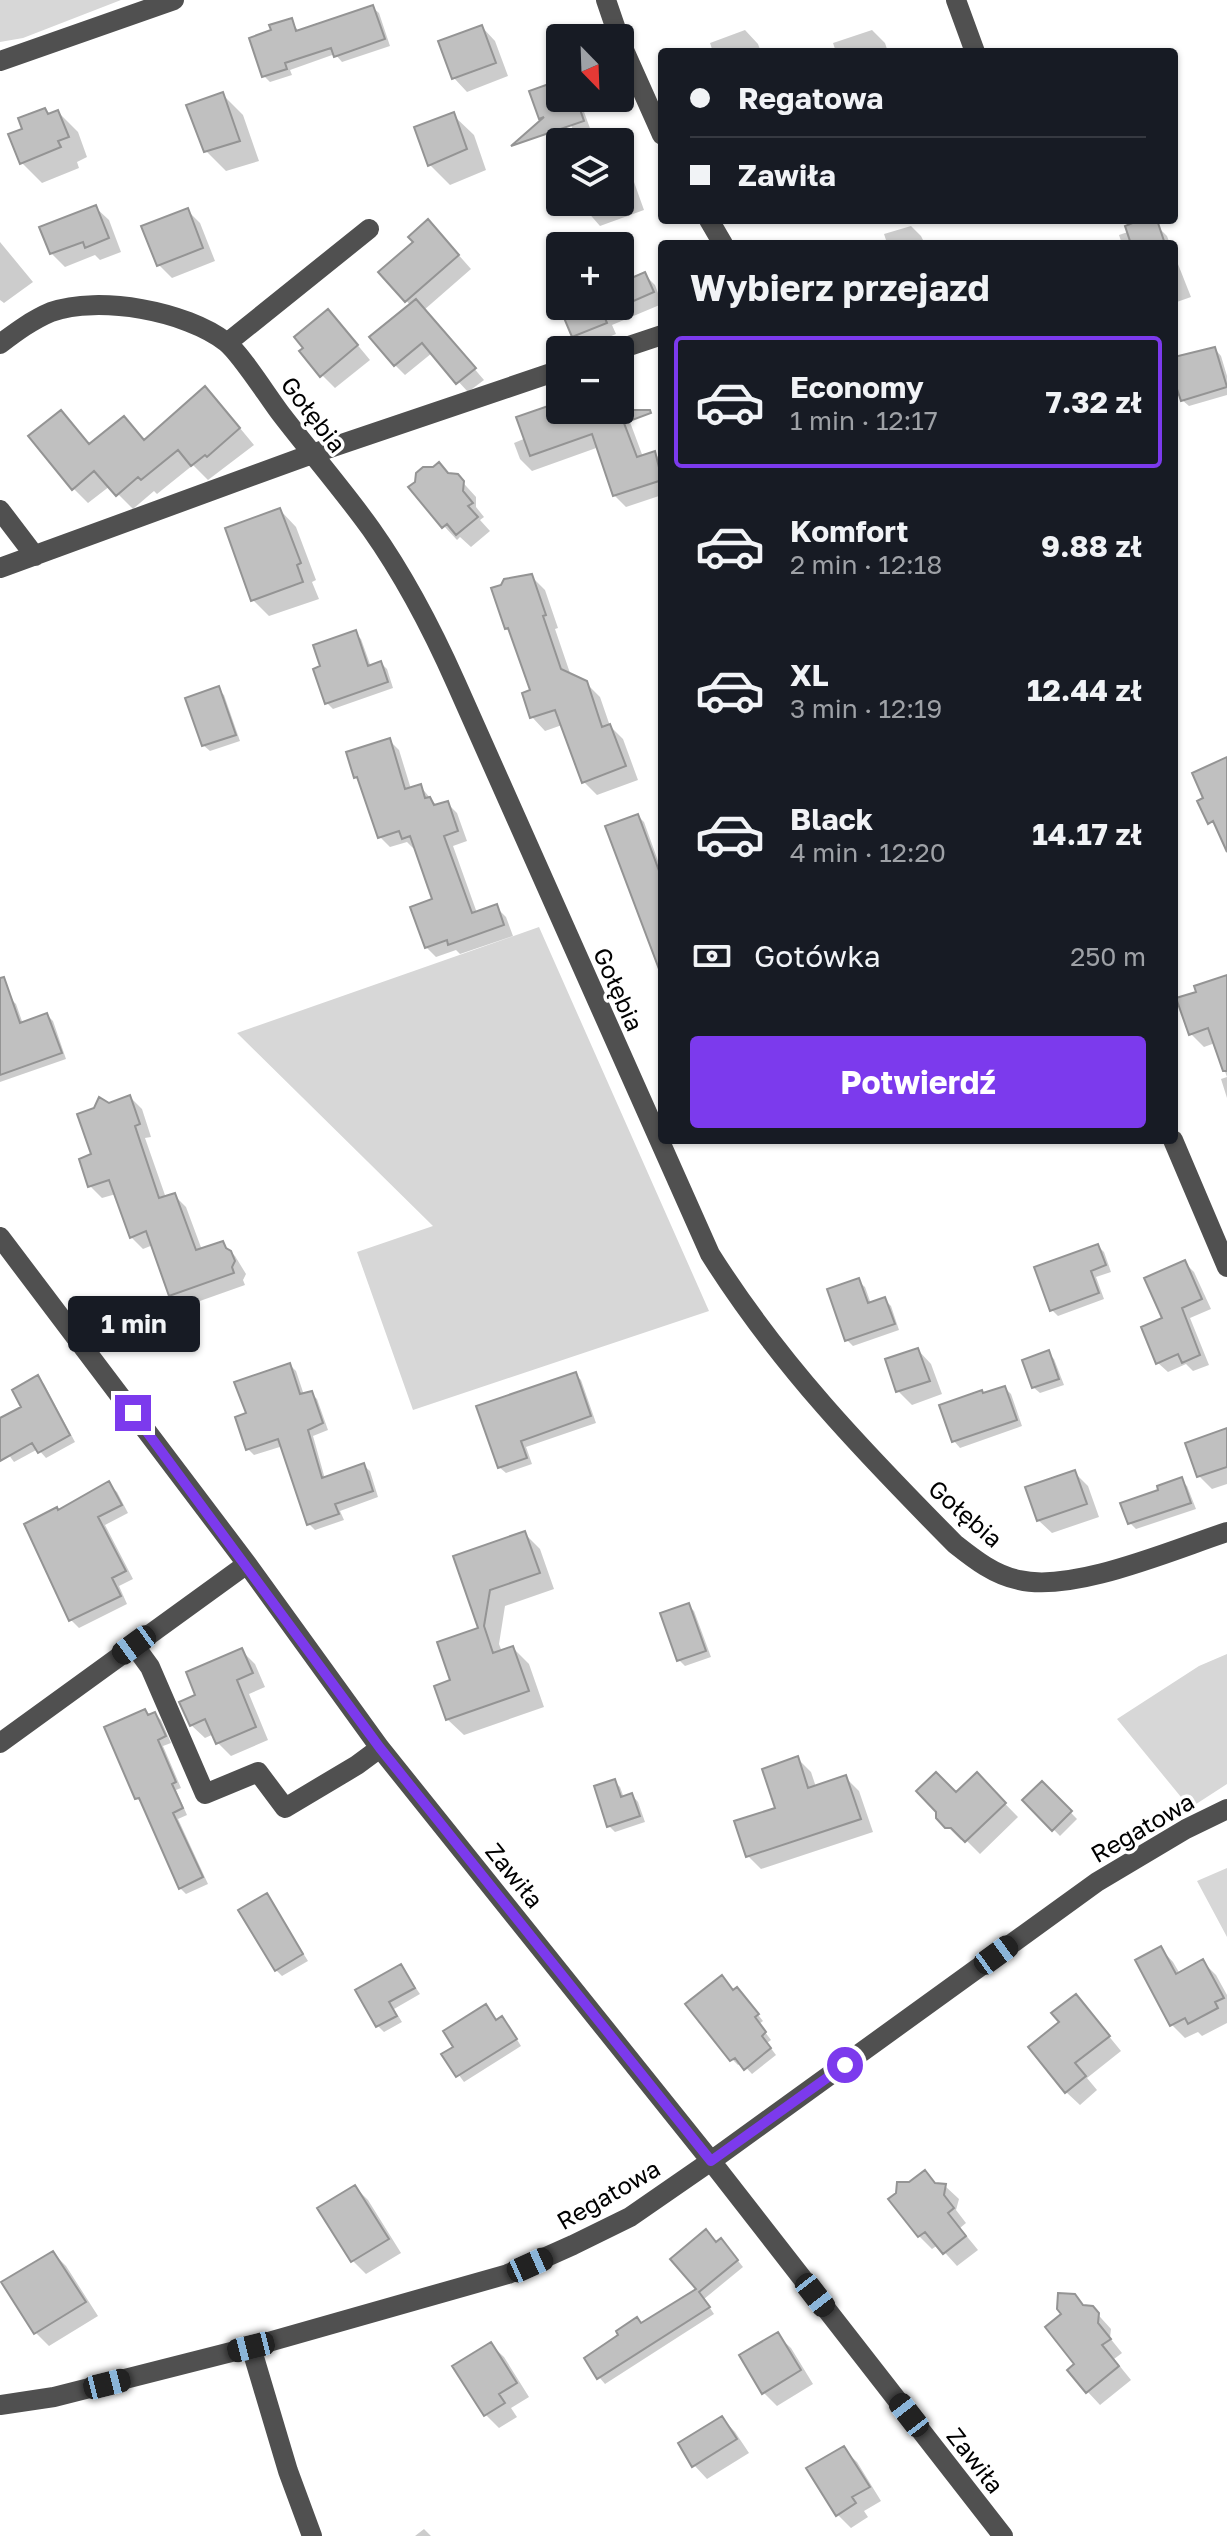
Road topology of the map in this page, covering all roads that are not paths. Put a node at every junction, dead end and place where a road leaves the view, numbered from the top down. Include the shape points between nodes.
1 (174, 0) edge
2 (606, 0) edge
3 (956, 0) edge
4 (614, 24) edge
5 (974, 48) edge
6 (0, 61) edge
7 (634, 76) edge
8 (658, 127) edge
9 (369, 229) dead end
10 (658, 336) edge
11 (227, 343) junction
12 (0, 344) edge
13 (634, 344) edge
14 (546, 375) edge
15 (312, 454) junction
16 (0, 510) edge
17 (35, 556) junction
18 (0, 568) edge
19 (658, 1137) edge
20 (661, 1144) edge
21 (1175, 1144) edge
22 (0, 1237) edge
23 (1227, 1267) edge
24 (1227, 1532) edge
25 (247, 1564) junction
26 (134, 1645) junction
27 (0, 1743) edge
28 (380, 1748) junction
29 (1227, 1809) edge
30 (711, 2161) junction
31 (251, 2347) junction
32 (0, 2405) edge
33 (312, 2536) edge
34 (1003, 2536) edge

1 - 6 street
2 - 4 street
3 - 5 street
7 - 8 street
9 - 11 street
10 - 13 street
11 - 12 street, Gołębia via 186,322 102,305 52,312
11 - 15 street, Gołębia
14 - 15 street
15 - 17 street
15 - 19 street, Gołębia via 371,529 439,644
16 - 17 street
17 - 18 street
20 - 24 street, Gołębia via 710,1254 734,1293 833,1419 977,1561 1017,1580 1045,1584 1081,1579
21 - 23 street
22 - 25 street, Zawiła
25 - 26 street
25 - 28 street, Zawiła
26 - 27 street
26 - 28 street via 150,1667 205,1794 258,1772 285,1808
28 - 30 street, Zawiła
29 - 30 street, Regatowa via 1097,1882
30 - 31 street, Regatowa via 630,2217 508,2274
30 - 34 street, Zawiła
31 - 32 street, Regatowa via 54,2397
31 - 33 street

